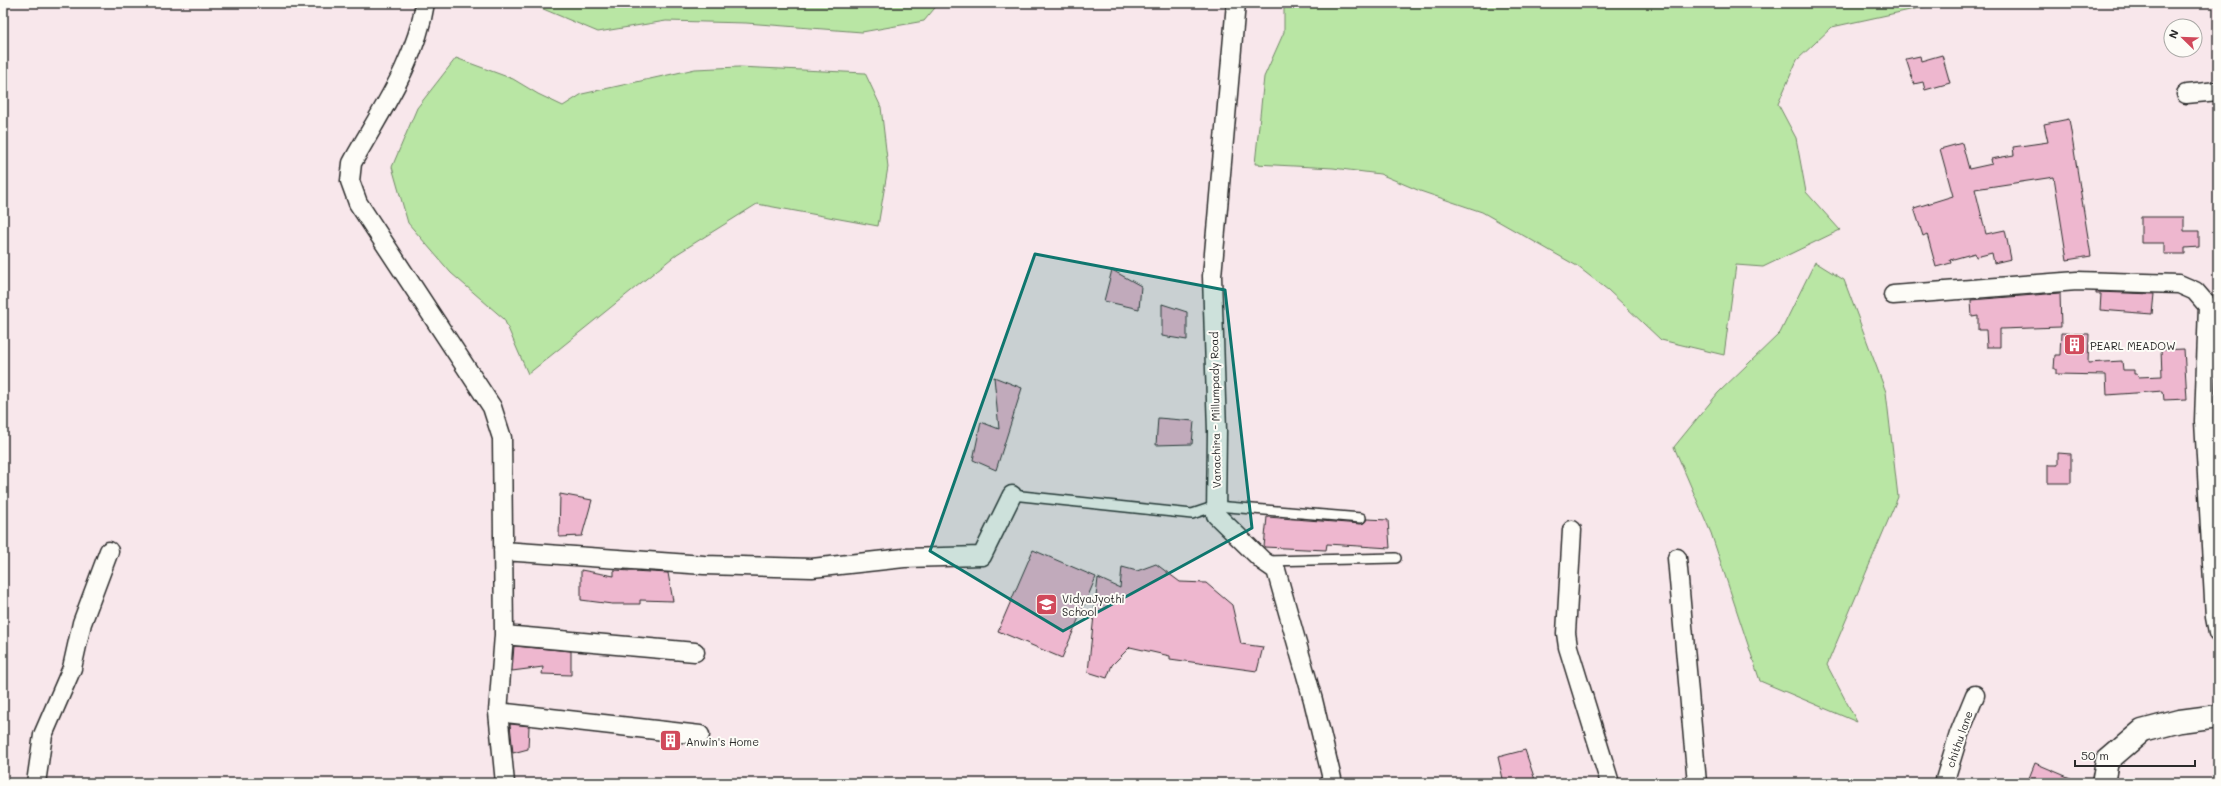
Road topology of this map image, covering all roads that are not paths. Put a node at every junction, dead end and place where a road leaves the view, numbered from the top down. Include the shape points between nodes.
1 (425, 3) edge
2 (1236, 3) edge
3 (2218, 91) edge
4 (2186, 94) dead end
5 (1893, 295) dead end
6 (1012, 495) joint
7 (1216, 506) junction
8 (1361, 518) dead end
9 (1572, 530) dead end
10 (503, 551) junction
11 (109, 552) dead end
12 (1396, 558) dead end
13 (1677, 558) dead end
14 (1263, 561) junction
15 (2218, 633) edge
16 (504, 635) junction
17 (695, 652) dead end
18 (1975, 695) dead end
19 (498, 712) junction
20 (2218, 716) edge
21 (700, 735) dead end
22 (36, 783) edge
23 (505, 783) edge
24 (1333, 783) edge
25 (1610, 783) edge
26 (1698, 783) edge
27 (1944, 783) edge
28 (2104, 783) edge

1 - 10 street via 417,38 407,64 352,163 350,181 358,203 492,407 502,438
2 - 7 street, Vanachira - Millumpady Road via 1212,276 1217,431
3 - 4 street
5 - 15 street via 2077,281 2179,284 2196,291 2208,306 2204,421 2214,617
6 - 7 lane via 1192,514
6 - 10 street via 982,556 904,558 812,568 704,565
7 - 8 lane
7 - 14 street, Vanachira - Millumpady Road via 1216,515
9 - 25 street via 1566,633 1568,647
10 - 16 street
11 - 22 street via 82,623 72,668 43,735
12 - 14 lane
13 - 26 street
14 - 24 street, Vanachira - Millumpady Road via 1276,570 1313,700
16 - 17 street
16 - 19 street
18 - 27 street, chithu lane via 1959,734
19 - 21 street
19 - 23 street
20 - 28 street via 2180,721 2142,731 2107,761

